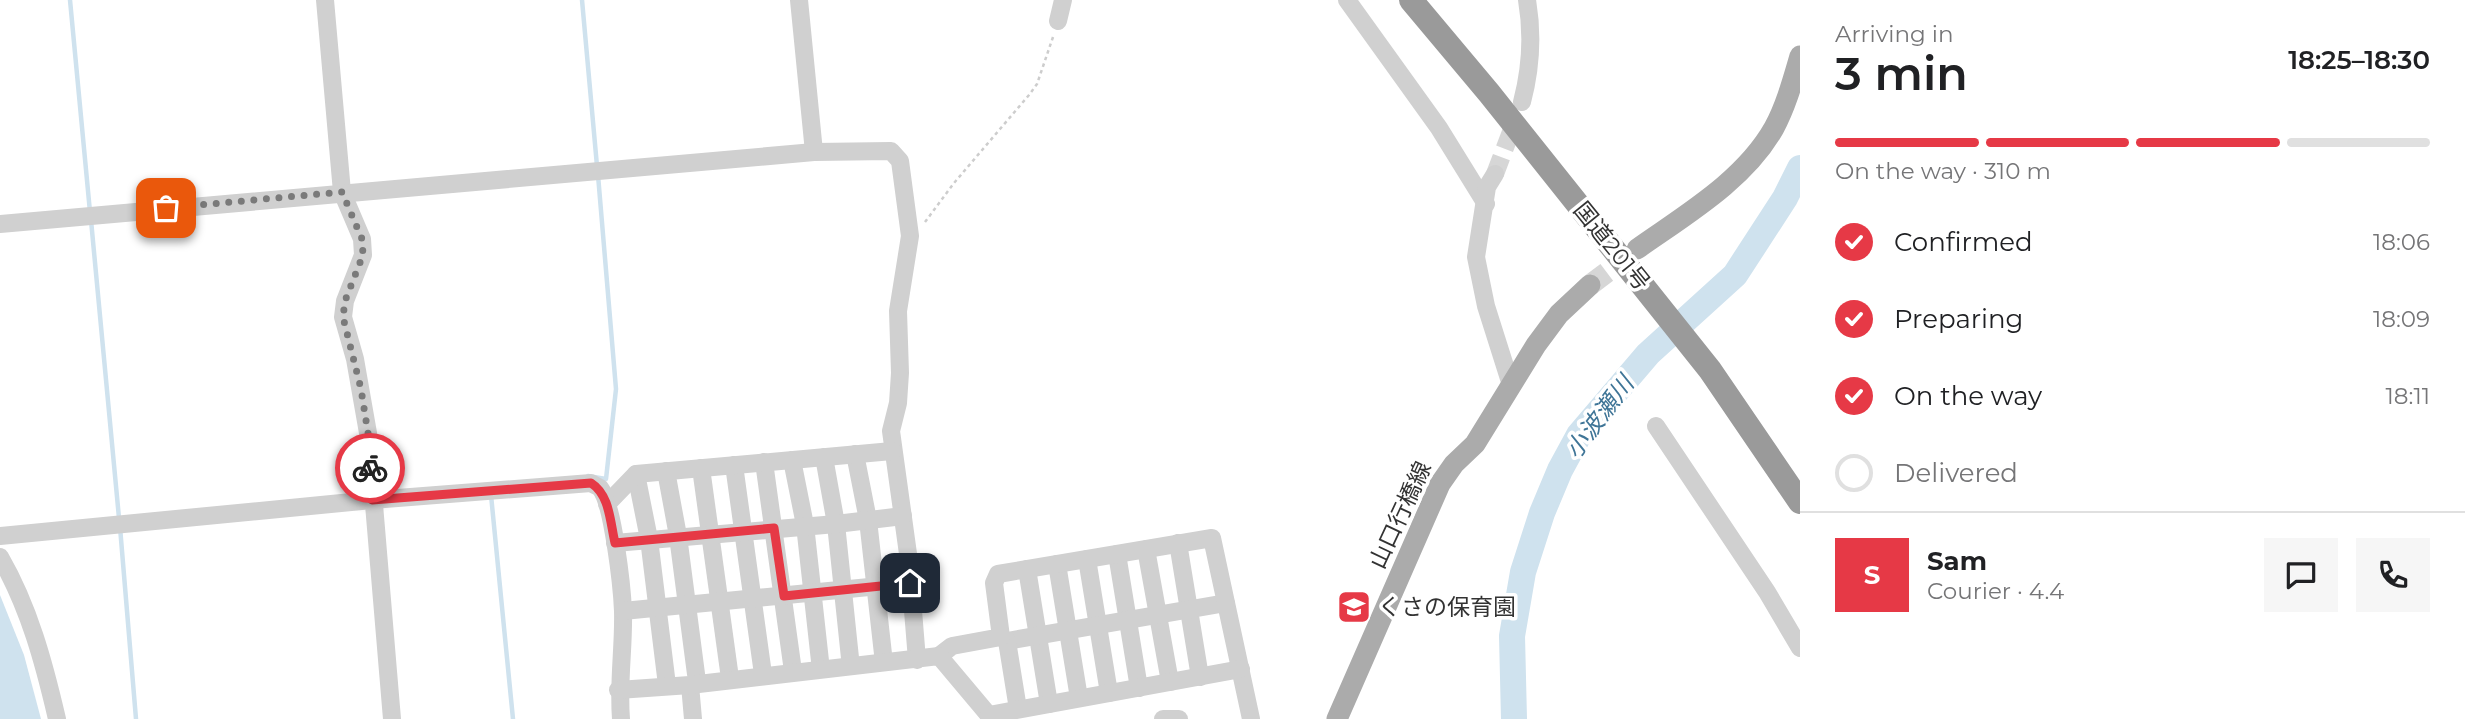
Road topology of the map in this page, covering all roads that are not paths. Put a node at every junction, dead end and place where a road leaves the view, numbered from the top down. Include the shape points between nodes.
1 (325, 0) edge
2 (799, 0) edge
3 (1063, 0) edge
4 (1347, 0) edge
5 (1411, 0) edge
6 (1527, 0) edge
7 (1058, 21) road end
8 (1800, 57) edge
9 (1522, 102) tunnel mouth
10 (814, 152) junction
11 (1495, 174) tunnel mouth
12 (342, 192) junction
13 (1486, 204) junction
14 (0, 224) edge
15 (1637, 250) tunnel mouth
16 (1590, 285) tunnel mouth
17 (1511, 385) junction
18 (1656, 426) dead end
19 (892, 451) junction
20 (855, 454) junction
21 (824, 457) junction
22 (792, 460) junction
23 (764, 462) junction
24 (734, 465) junction
25 (701, 468) junction
26 (666, 471) junction
27 (636, 474) junction
28 (372, 500) junction
29 (1800, 502) edge
30 (607, 504) junction
31 (903, 516) junction
32 (868, 520) junction
33 (836, 524) junction
34 (805, 526) junction
35 (774, 528) junction
36 (744, 531) junction
37 (712, 533) junction
38 (0, 536) edge
39 (678, 536) junction
40 (649, 539) junction
41 (615, 543) junction
42 (1178, 543) junction
43 (1146, 549) junction
44 (1117, 554) junction
45 (0, 557) edge
46 (1087, 559) junction
47 (1057, 564) junction
48 (1027, 569) junction
49 (910, 583) junction
50 (876, 587) junction
51 (843, 590) junction
52 (814, 593) junction
53 (784, 596) junction
54 (754, 598) junction
55 (721, 602) junction
56 (1226, 603) junction
57 (687, 605) junction
58 (659, 608) junction
59 (1189, 610) junction
60 (623, 611) junction
61 (1158, 615) junction
62 (1128, 620) junction
63 (1098, 625) junction
64 (1068, 630) junction
65 (1038, 635) junction
66 (1004, 639) junction
67 (1800, 648) edge
68 (883, 654) junction
69 (912, 656) junction
70 (939, 656) junction
71 (850, 658) junction
72 (820, 661) junction
73 (792, 664) junction
74 (762, 667) junction
75 (1241, 669) junction
76 (729, 671) junction
77 (666, 677) junction
78 (1200, 677) junction
79 (641, 680) dead end
80 (693, 680) junction
81 (1170, 682) junction
82 (1139, 688) junction
83 (618, 690) junction
84 (1109, 693) junction
85 (1079, 698) junction
86 (1049, 704) junction
87 (1018, 709) junction
88 (990, 717) edge
89 (57, 719) edge
90 (392, 719) edge
91 (621, 719) edge
92 (693, 719) edge
93 (1163, 719) edge
94 (1179, 719) edge
95 (1251, 719) edge
96 (1337, 719) edge

1 - 12 street
2 - 10 street
3 - 7 street
4 - 13 street via 1439,128
5 - 29 highway, 国道201号 via 1710,370
6 - 9 street via 1532,41
8 - 15 main road via 1774,127 1745,166
10 - 12 street
10 - 19 street via 891,151 900,161 910,236 898,311 900,373
11 - 13 street via 1487,187
12 - 14 street
12 - 28 street via 362,239 363,255 343,317 363,400
13 - 17 street via 1476,257
16 - 17 main road, 山口行橋線 via 1559,314
17 - 96 main road, 山口行橋線 via 1475,444 1440,484
18 - 67 street
19 - 20 street
19 - 31 street
20 - 21 street
20 - 32 street
21 - 22 street
21 - 33 street
22 - 23 street
22 - 34 street
23 - 24 street
23 - 35 street
24 - 25 street
24 - 36 street
25 - 26 street
25 - 37 street
26 - 27 street
26 - 39 street
27 - 30 street
27 - 40 street
28 - 30 street via 591,483 600,489
28 - 38 street
28 - 90 street
30 - 41 street
31 - 32 street
31 - 49 street
32 - 33 street
32 - 50 street
33 - 34 street
33 - 51 street
34 - 35 street
34 - 52 street
35 - 36 street
35 - 53 street
36 - 37 street
36 - 54 street
37 - 39 street
37 - 55 street
39 - 40 street
39 - 57 street
40 - 41 street
40 - 58 street
41 - 60 street
42 - 43 street
42 - 56 street via 1212,538
42 - 59 street
43 - 44 street
43 - 61 street
44 - 46 street
44 - 62 street
45 - 89 street via 22,600
46 - 47 street
46 - 63 street
47 - 48 street
47 - 64 street
48 - 65 street
48 - 66 street via 998,574 994,583
49 - 50 street
49 - 69 street
50 - 51 street
50 - 68 street
51 - 52 street
51 - 71 street
52 - 53 street
52 - 72 street
53 - 54 street
53 - 73 street
54 - 55 street
54 - 74 street
55 - 57 street
55 - 76 street
56 - 59 street
56 - 75 street
57 - 58 street
57 - 80 street
58 - 60 street
58 - 77 street
59 - 61 street
59 - 78 street
60 - 83 street
61 - 62 street
61 - 81 street
62 - 63 street
62 - 82 street
63 - 64 street
63 - 84 street
64 - 65 street
64 - 85 street
65 - 66 street
65 - 86 street
66 - 70 street via 952,646
66 - 87 street
68 - 69 street
68 - 71 street
69 - 70 street
69 - 80 street
70 - 88 street
71 - 72 street
72 - 73 street
73 - 74 street
74 - 76 street
75 - 78 street
75 - 95 street
76 - 80 street
77 - 79 street
77 - 80 street
78 - 81 street
80 - 83 street
80 - 92 street
81 - 82 street
82 - 84 street
83 - 91 street
84 - 85 street
85 - 86 street
86 - 87 street
87 - 88 street
93 - 94 street

